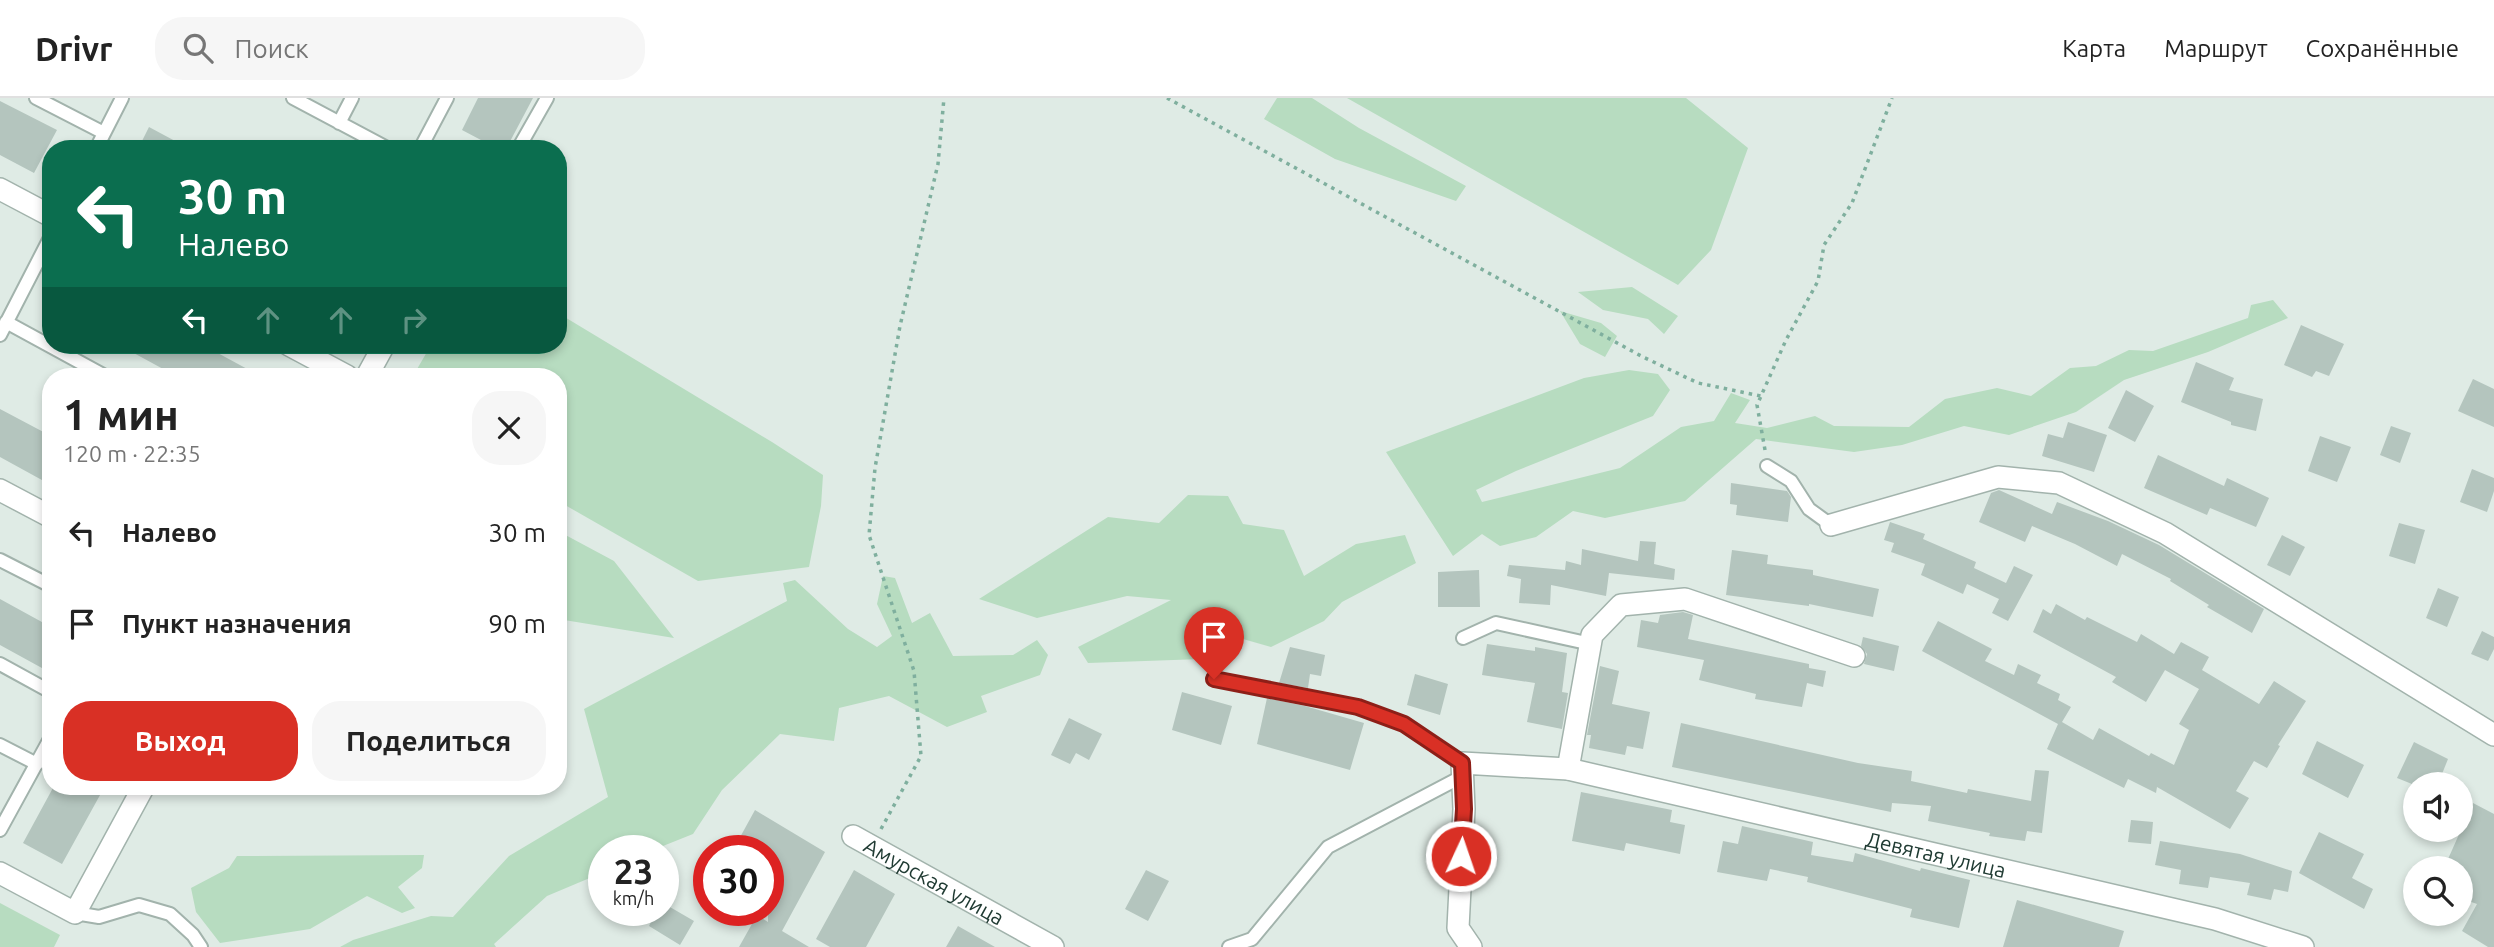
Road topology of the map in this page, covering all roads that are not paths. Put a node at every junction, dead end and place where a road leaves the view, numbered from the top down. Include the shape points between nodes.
1 (36, 98) edge
2 (122, 98) edge
3 (293, 98) edge
4 (352, 98) edge
5 (447, 98) edge
6 (547, 98) edge
7 (340, 123) junction
8 (104, 134) junction
9 (101, 140) edge
10 (372, 140) edge
11 (425, 140) edge
12 (524, 140) edge
13 (0, 189) edge
14 (42, 211) edge
15 (42, 253) edge
16 (6, 322) junction
17 (0, 335) edge
18 (42, 342) edge
19 (65, 354) edge
20 (306, 354) edge
21 (90, 368) edge
22 (331, 368) edge
23 (1767, 466) road end
24 (0, 490) edge
25 (42, 512) edge
26 (1831, 525) joint
27 (0, 560) edge
28 (42, 581) edge
29 (1463, 638) dead end
30 (1591, 644) junction
31 (1854, 656) dead end
32 (0, 664) edge
33 (1214, 679) dead end
34 (42, 687) edge
35 (2494, 735) edge
36 (0, 745) edge
37 (42, 754) edge
38 (37, 764) junction
39 (1463, 769) junction
40 (1568, 769) junction
41 (139, 795) edge
42 (0, 830) edge
43 (853, 836) dead end
44 (0, 873) edge
45 (75, 913) junction
46 (201, 947) edge
47 (1053, 947) edge
48 (1229, 947) edge
49 (1471, 947) edge
50 (2303, 947) edge

1 - 8 lane
2 - 8 lane
3 - 7 lane
4 - 7 lane
5 - 11 lane
6 - 12 lane
7 - 10 lane
8 - 9 lane
13 - 14 street
15 - 16 lane
16 - 17 lane
16 - 18 lane
19 - 21 lane
20 - 22 street
23 - 26 lane via 1791,481 1809,509
24 - 25 street
26 - 35 street via 1998,477 2059,483 2165,533
27 - 28 lane
29 - 30 lane via 1496,623
30 - 31 street via 1592,635 1621,606 1685,599
30 - 40 street
32 - 34 lane
33 - 39 lane via 1358,707 1404,724
36 - 38 lane
37 - 38 lane
38 - 42 lane
39 - 40 street, Девятая улица
39 - 48 lane via 1328,847 1252,939
39 - 49 street via 1458,928
40 - 50 street, Девятая улица via 2215,919
41 - 45 street
43 - 47 street, Амурская улица
44 - 45 street
45 - 46 lane via 99,917 139,905 170,914

